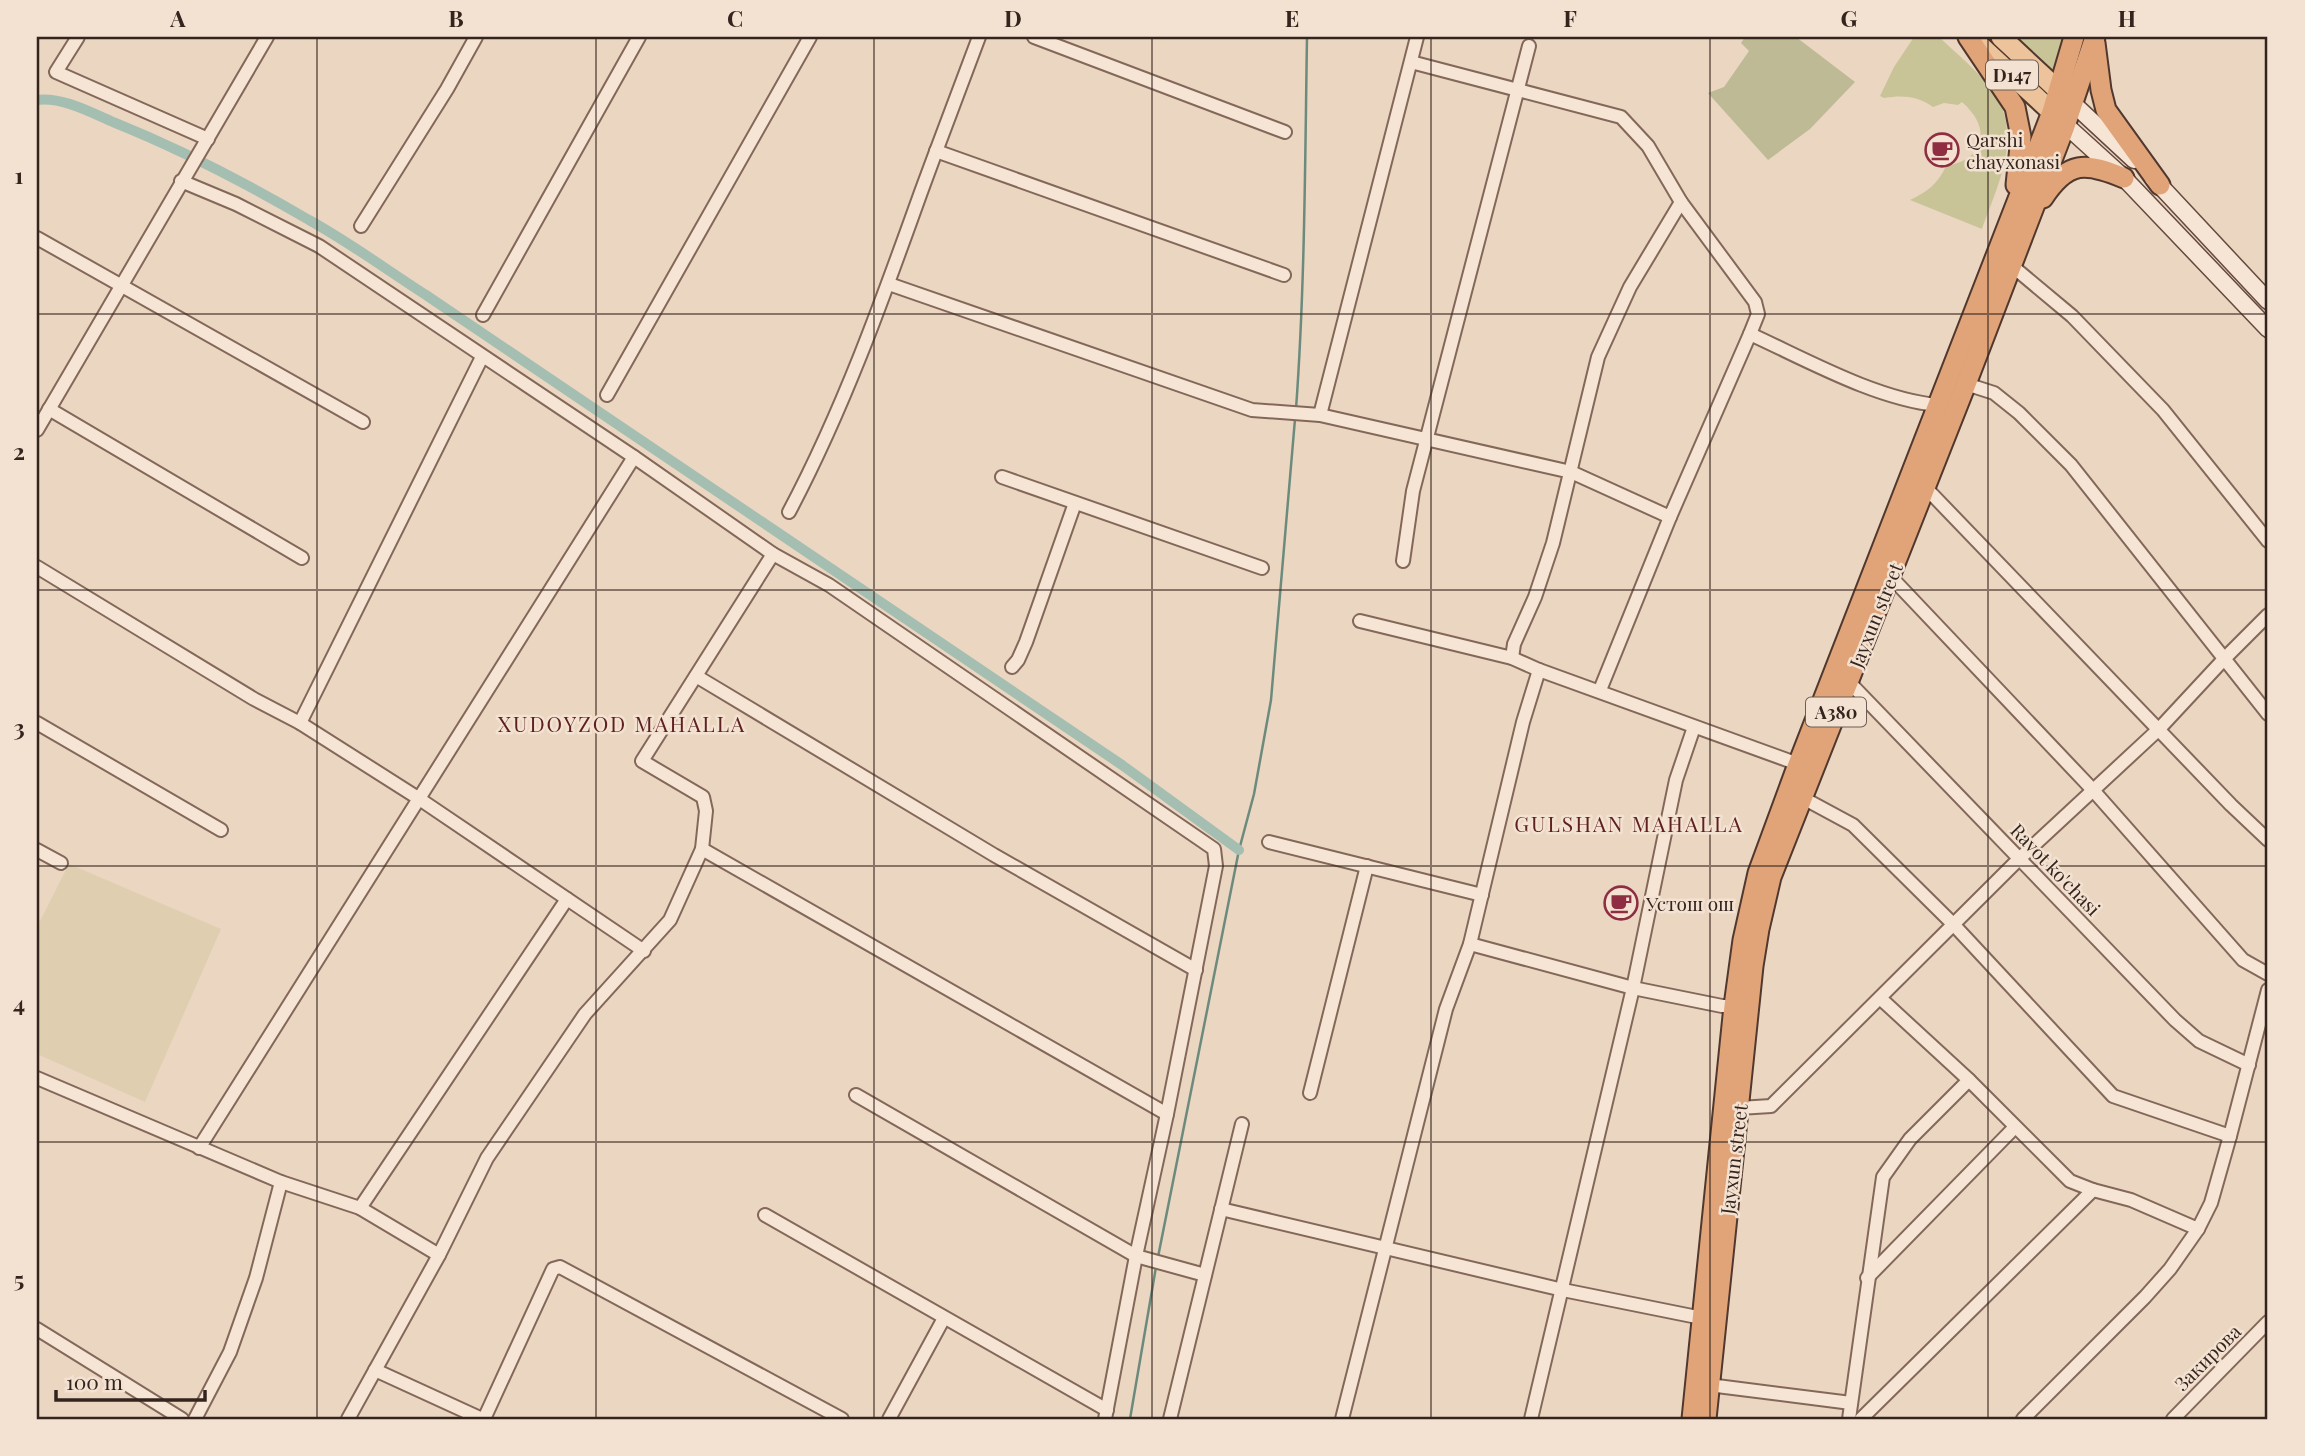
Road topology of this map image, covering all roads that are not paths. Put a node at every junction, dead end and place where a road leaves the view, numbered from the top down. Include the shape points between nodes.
1 (78, 37) edge
2 (267, 37) edge
3 (477, 37) edge
4 (639, 37) edge
5 (810, 37) edge
6 (979, 37) edge
7 (1034, 37) edge
8 (1417, 37) edge
9 (1970, 37) edge
10 (2001, 37) edge
11 (2074, 37) edge
12 (2095, 38) edge
13 (1529, 46) dead end
14 (1411, 62) junction
15 (1517, 90) junction
16 (2065, 97) junction
17 (2058, 119) junction
18 (1286, 132) dead end
19 (208, 139) junction
20 (936, 151) junction
21 (2124, 178) junction
22 (181, 181) junction
23 (2160, 185) junction
24 (1681, 202) junction
25 (2021, 215) junction
26 (361, 226) dead end
27 (37, 238) edge
28 (2011, 265) junction
29 (1284, 275) dead end
30 (889, 284) junction
31 (122, 285) junction
32 (2268, 301) edge
33 (483, 315) dead end
34 (2268, 328) edge
35 (1750, 334) junction
36 (482, 356) junction
37 (1966, 384) junction
38 (607, 395) dead end
39 (1937, 405) junction
40 (49, 408) junction
41 (1320, 415) junction
42 (363, 422) dead end
43 (37, 430) edge
44 (1426, 438) junction
45 (635, 457) junction
46 (1571, 472) junction
47 (1002, 477) dead end
48 (1926, 487) junction
49 (1075, 503) junction
50 (789, 512) dead end
51 (1670, 517) junction
52 (2268, 541) edge
53 (773, 554) junction
54 (302, 558) dead end
55 (1403, 561) dead end
56 (37, 567) edge
57 (1262, 568) dead end
58 (1890, 576) junction
59 (2268, 615) edge
60 (1360, 621) dead end
61 (1512, 658) junction
62 (2225, 658) junction
63 (1012, 667) dead end
64 (1539, 670) junction
65 (696, 676) junction
66 (1848, 681) junction
67 (1600, 690) junction
68 (2268, 714) edge
69 (37, 723) edge
70 (300, 723) junction
71 (1694, 727) junction
72 (2159, 729) junction
73 (1798, 764) junction
74 (2092, 789) junction
75 (418, 798) junction
76 (1803, 798) junction
77 (221, 830) dead end
78 (2268, 840) edge
79 (1269, 842) dead end
80 (702, 849) junction
81 (37, 850) edge
82 (2019, 859) junction
83 (61, 863) dead end
84 (1367, 866) junction
85 (1482, 895) junction
86 (566, 899) junction
87 (1953, 924) junction
88 (1471, 944) junction
89 (644, 951) junction
90 (1196, 970) junction
91 (2268, 974) edge
92 (1633, 988) junction
93 (2268, 990) edge
94 (1880, 998) junction
95 (1734, 1006) junction
96 (2249, 1065) junction
97 (37, 1078) edge
98 (1969, 1080) junction
99 (1310, 1093) dead end
100 (856, 1095) dead end
101 (1739, 1108) junction
102 (1167, 1114) junction
103 (1242, 1124) dead end
104 (2015, 1126) junction
105 (2231, 1136) junction
106 (200, 1148) junction
107 (281, 1182) junction
108 (2093, 1190) junction
109 (360, 1208) junction
110 (1221, 1209) junction
111 (765, 1215) dead end
112 (2198, 1229) junction
113 (1384, 1248) junction
114 (439, 1255) junction
115 (1141, 1258) junction
116 (1205, 1275) junction
117 (1867, 1279) junction
118 (1563, 1290) junction
119 (944, 1318) junction
120 (1702, 1318) junction
121 (2268, 1322) edge
122 (37, 1329) edge
123 (375, 1370) junction
124 (1710, 1385) junction
125 (1851, 1403) junction
126 (1106, 1415) edge
127 (182, 1419) edge
128 (195, 1419) edge
129 (348, 1419) edge
130 (483, 1419) edge
131 (842, 1419) edge
132 (889, 1419) edge
133 (1170, 1419) edge
134 (1342, 1419) edge
135 (1531, 1419) edge
136 (1692, 1419) edge
137 (1706, 1419) edge
138 (1849, 1419) edge
139 (1861, 1419) edge
140 (2023, 1419) edge
141 (2173, 1419) edge

1 - 19 street via 56,72
2 - 19 street
3 - 26 street
4 - 33 street
5 - 38 street
6 - 20 street
7 - 18 street
8 - 14 street
9 - 17 main road, D147
9 - 25 highway via 2015,107 2021,137
10 - 16 main road, D147
11 - 16 highway, Jayxun street / A380
12 - 16 highway, Jayxun street / A380
12 - 23 highway via 2106,110
13 - 15 street
14 - 15 street
14 - 41 street
15 - 24 street via 1621,117 1648,146
15 - 44 street
16 - 17 highway, Jayxun street / A380
16 - 23 main road
17 - 21 main road
17 - 25 highway, Jayxun street / A380
19 - 22 street
20 - 29 street
20 - 30 street
21 - 25 highway via 2097,167 2063,173
21 - 34 main road
22 - 31 street
22 - 36 street via 319,246
23 - 32 main road
24 - 35 street via 1755,302 1758,314
24 - 46 street via 1630,288 1598,357
25 - 28 highway, Jayxun street / A380
25 - 39 highway, Jayxun street / A380
27 - 31 street
28 - 37 highway, Jayxun street / A380
28 - 52 street via 2072,316 2163,410
30 - 41 street via 1252,410
30 - 50 street via 816,462
31 - 40 street
31 - 42 street
35 - 39 street via 1882,393
35 - 51 street
36 - 45 street
36 - 70 street
37 - 48 highway, Jayxun street / A380
37 - 62 street via 1994,393 2071,465
39 - 73 highway, Jayxun street / A380
40 - 43 street
40 - 54 street
41 - 44 street
44 - 46 street
44 - 55 street
45 - 53 street
45 - 75 street
46 - 51 street
46 - 61 street via 1553,543
47 - 49 street
48 - 58 highway, Jayxun street / A380
48 - 72 street
49 - 57 street
49 - 63 street via 1026,642
51 - 67 street
53 - 65 street
53 - 90 street via 829,584 1214,849 1216,866
56 - 70 street
58 - 66 highway, Jayxun street / A380
58 - 74 street
59 - 62 street
60 - 61 street
61 - 64 street
62 - 68 street
62 - 72 street
64 - 67 street
64 - 85 street
65 - 80 street via 642,761 703,797
65 - 90 street
66 - 76 highway, Jayxun street / A380
66 - 82 street, Ravot ko'chasi
67 - 71 street
69 - 77 street
70 - 75 street
71 - 73 street
71 - 92 street via 1676,780
72 - 74 street
72 - 78 street
73 - 95 highway, Jayxun street / A380 via 1758,873
74 - 82 street
74 - 91 street via 2243,960
75 - 86 street
75 - 106 street
76 - 87 street via 1853,825
76 - 101 highway, Jayxun street / A380 via 1771,877 1759,929
79 - 84 street
80 - 89 street via 670,920
80 - 102 street
81 - 83 street
82 - 87 street
82 - 96 street, Ravot ko'chasi via 2175,1020 2199,1041
84 - 85 street
84 - 99 street
85 - 88 street
86 - 89 street
86 - 109 street
87 - 94 street
87 - 105 street via 2113,1096
88 - 92 street
88 - 113 street via 1446,1009
89 - 114 street via 585,1014 495,1147
90 - 102 street
92 - 95 street
92 - 118 street
93 - 96 street
94 - 98 street
94 - 101 street via 1771,1106
95 - 120 highway, Jayxun street / A380
96 - 105 street
97 - 106 street
98 - 104 street
98 - 117 street via 1910,1139 1882,1177
100 - 115 street
101 - 124 highway, Jayxun street / A380
102 - 115 street
103 - 110 street
104 - 108 street via 2070,1181
104 - 117 street
105 - 112 street via 2211,1203
106 - 107 street
107 - 109 street
107 - 128 street via 256,1278 230,1352
108 - 112 street via 2131,1200
108 - 139 street
109 - 114 street
110 - 113 street
110 - 116 street
111 - 119 street
112 - 140 street via 2145,1297
113 - 118 street
113 - 134 street
114 - 123 street
115 - 116 street
115 - 126 street
116 - 133 street
117 - 125 street
118 - 120 street
118 - 135 street
119 - 126 street
119 - 132 street
120 - 136 highway, Jayxun street / A380
121 - 141 street, Закирова
122 - 127 street
123 - 129 street
123 - 130 street
124 - 125 street
124 - 137 highway, Jayxun street / A380
125 - 138 street
130 - 131 street via 553,1269 560,1267

